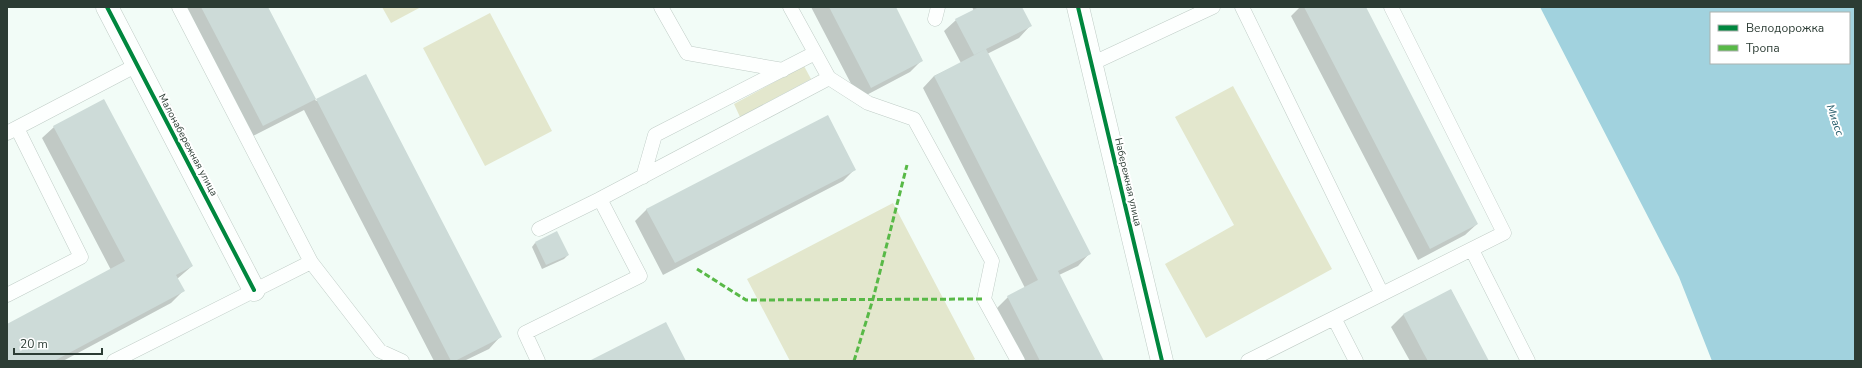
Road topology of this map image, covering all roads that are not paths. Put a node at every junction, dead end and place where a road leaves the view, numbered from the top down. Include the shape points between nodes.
1 (107, 7) edge
2 (179, 7) edge
3 (661, 7) edge
4 (790, 7) edge
5 (1078, 7) edge
6 (1213, 7) edge
7 (1242, 7) edge
8 (1391, 7) edge
9 (815, 53) junction
10 (1091, 64) junction
11 (137, 65) junction
12 (783, 70) junction
13 (829, 78) junction
14 (12, 131) edge
15 (643, 177) junction
16 (600, 199) junction
17 (539, 229) dead end
18 (1472, 250) junction
19 (311, 262) junction
20 (254, 290) junction
21 (1382, 294) junction
22 (7, 295) edge
23 (1334, 318) junction
24 (534, 360) edge
25 (114, 361) edge
26 (402, 361) edge
27 (1018, 361) edge
28 (1162, 361) edge
29 (1248, 361) edge
30 (1356, 361) edge
31 (1528, 361) edge

1 - 11 street, Малонабережная улица
2 - 19 lane
3 - 12 lane via 686,53
4 - 9 lane
5 - 10 street, Набережная улица
6 - 10 lane
7 - 21 lane
8 - 18 lane via 1504,233
9 - 12 lane
9 - 13 lane
10 - 28 street, Набережная улица
11 - 14 lane
11 - 20 street, Малонабережная улица
12 - 15 lane via 655,135
13 - 15 lane
13 - 27 lane via 868,103 914,119 992,261 984,298
14 - 22 lane via 81,256
15 - 16 lane
16 - 17 lane
16 - 24 lane via 640,276 525,333
18 - 21 lane
18 - 31 lane
19 - 20 lane
19 - 26 lane via 380,351
20 - 25 lane
21 - 23 lane
23 - 29 lane
23 - 30 lane

